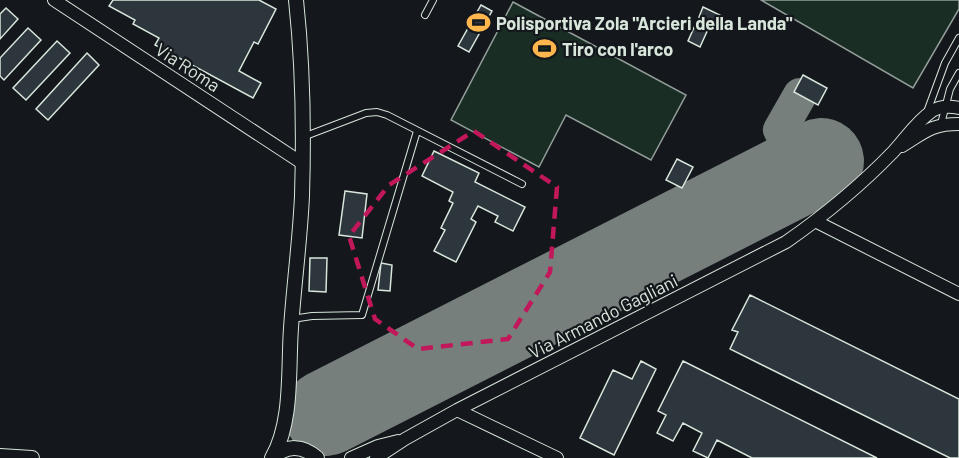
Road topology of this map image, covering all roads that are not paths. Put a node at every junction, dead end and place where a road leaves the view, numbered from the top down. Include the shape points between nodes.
1 (54, 0) edge
2 (296, 0) edge
3 (433, 0) edge
4 (425, 15) dead end
5 (959, 38) edge
6 (959, 73) edge
7 (953, 107) edge
8 (925, 117) junction
9 (941, 124) junction
10 (959, 124) edge
11 (417, 131) junction
12 (303, 137) junction
13 (893, 152) junction
14 (302, 164) junction
15 (522, 184) dead end
16 (815, 221) junction
17 (959, 294) edge
18 (292, 319) junction
19 (287, 410) junction
20 (457, 410) junction
21 (405, 439) junction
22 (299, 448) junction
23 (0, 456) edge
24 (272, 457) edge
25 (318, 457) edge
26 (32, 458) edge
27 (351, 458) edge
28 (376, 458) edge
29 (557, 458) edge

1 - 14 street, Via Roma
2 - 12 street
3 - 4 lane
5 - 8 lane, Via Armando Gagliani
6 - 7 lane via 950,88
7 - 8 street, Via Armando Gagliani via 934,110
7 - 9 lane
8 - 13 street, Via Armando Gagliani
9 - 10 street, Via Armando Gagliani
9 - 13 street, Via Armando Gagliani
11 - 12 lane via 377,112
11 - 15 lane
11 - 18 lane via 362,315
12 - 14 street
13 - 16 street, Via Armando Gagliani
14 - 18 street
16 - 17 street
16 - 20 street, Via Armando Gagliani via 786,242
18 - 19 street
19 - 22 street via 290,434
19 - 24 street
20 - 21 street, Via Armando Gagliani
20 - 29 street
21 - 27 street, Via Armando Gagliani
21 - 28 street, Via Armando Gagliani
22 - 24 street via 282,450
22 - 25 street
23 - 26 street

